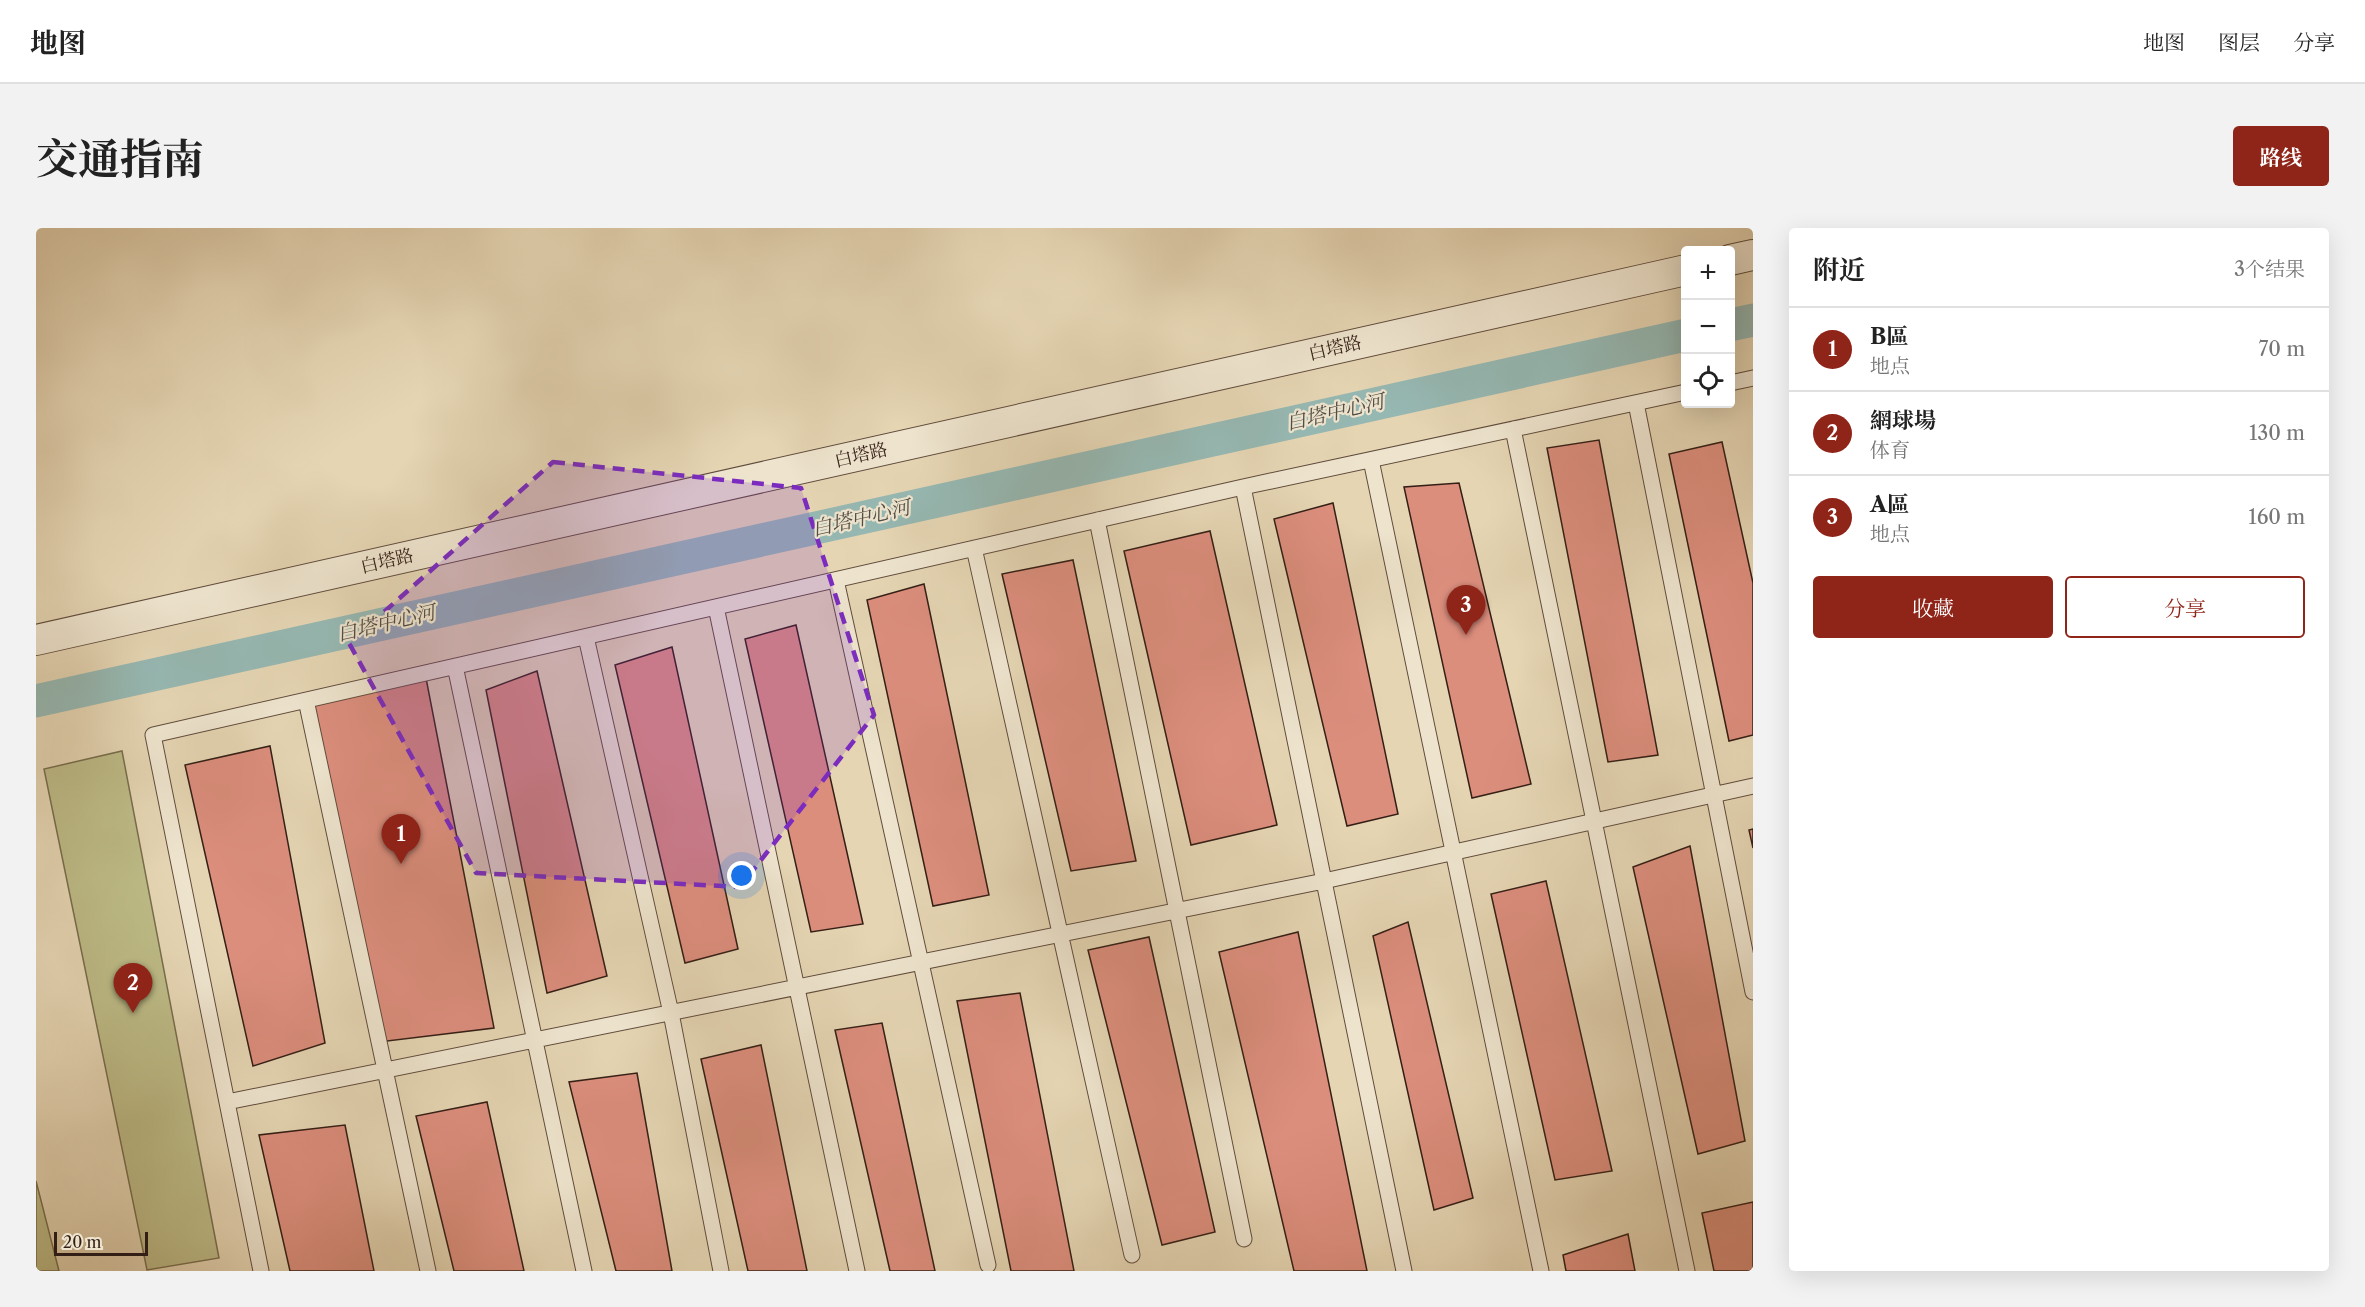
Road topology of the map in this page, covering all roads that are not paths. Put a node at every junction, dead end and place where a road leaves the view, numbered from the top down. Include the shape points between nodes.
1 (1753, 255) edge
2 (1735, 259) edge
3 (1681, 271) edge
4 (1753, 378) edge
5 (1735, 382) edge
6 (1681, 393) edge
7 (1636, 403) junction
8 (1513, 429) junction
9 (1371, 460) junction
10 (1243, 487) junction
11 (1097, 520) junction
12 (974, 548) junction
13 (836, 580) junction
14 (716, 607) junction
15 (586, 637) junction
16 (36, 639) edge
17 (455, 666) junction
18 (306, 700) junction
19 (1753, 786) edge
20 (1714, 795) junction
21 (1594, 821) junction
22 (1453, 853) junction
23 (1324, 881) junction
24 (1177, 911) junction
25 (1060, 934) junction
26 (921, 962) junction
27 (797, 987) junction
28 (1753, 992) edge
29 (671, 1013) junction
30 (535, 1040) junction
31 (385, 1070) junction
32 (227, 1102) junction
33 (1244, 1239) dead end
34 (1132, 1255) dead end
35 (988, 1265) dead end
36 (261, 1271) edge
37 (428, 1271) edge
38 (584, 1271) edge
39 (721, 1271) edge
40 (857, 1271) edge
41 (1404, 1271) edge
42 (1541, 1271) edge
43 (1687, 1271) edge

1 - 2 street
3 - 16 street, 白塔路
4 - 5 lane
6 - 7 lane
7 - 8 lane
7 - 20 lane
8 - 9 lane
8 - 21 lane
9 - 10 lane
9 - 22 lane
10 - 11 lane
10 - 23 lane
11 - 12 lane
11 - 24 lane
12 - 13 lane
12 - 25 lane
13 - 14 lane
13 - 26 lane
14 - 15 lane
14 - 27 lane
15 - 17 lane
15 - 29 lane
17 - 18 lane
17 - 30 lane
18 - 31 lane
18 - 32 lane via 153,735
19 - 20 lane
20 - 21 lane
20 - 28 lane
21 - 22 lane
21 - 43 lane
22 - 23 lane
22 - 42 lane
23 - 24 lane
23 - 41 lane
24 - 25 lane
24 - 33 lane
25 - 26 lane
25 - 34 lane
26 - 27 lane
26 - 35 lane
27 - 29 lane
27 - 40 lane
29 - 30 lane
29 - 39 lane
30 - 31 lane
30 - 38 lane
31 - 32 lane
31 - 37 lane
32 - 36 lane

